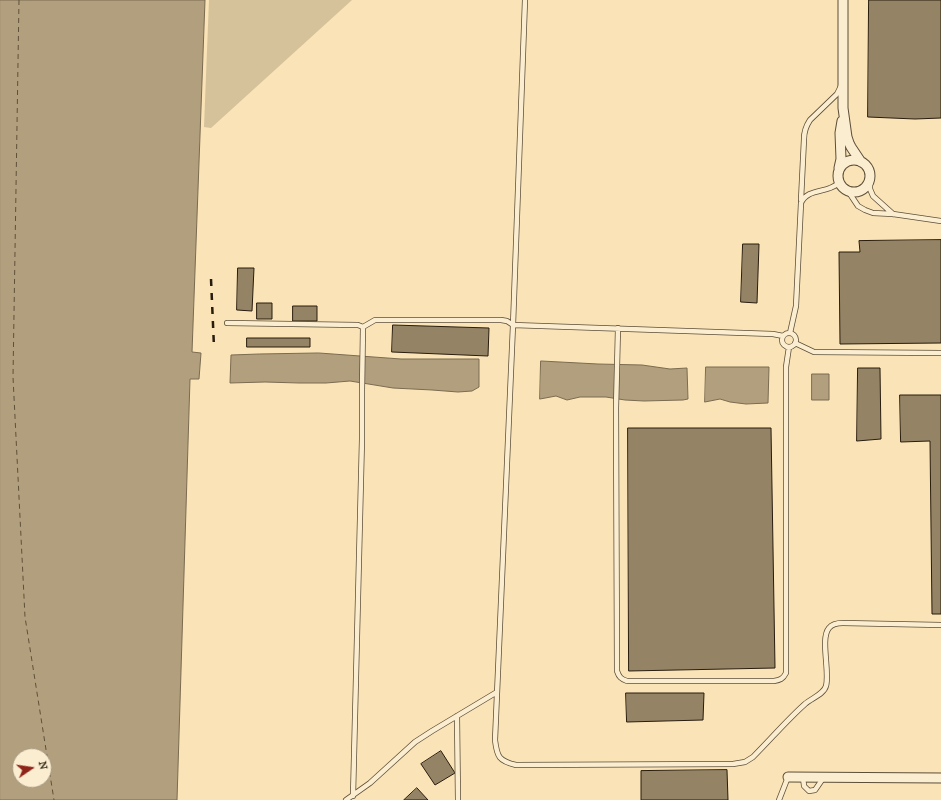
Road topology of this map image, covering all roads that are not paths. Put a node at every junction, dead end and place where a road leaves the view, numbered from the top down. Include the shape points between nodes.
1 (525, 0) edge
2 (843, 0) edge
3 (843, 70) junction
4 (843, 108) junction
5 (861, 162) junction
6 (839, 170) junction
7 (870, 178) junction
8 (839, 183) junction
9 (848, 191) junction
10 (801, 203) junction
11 (893, 214) junction
12 (941, 221) edge
13 (227, 323) dead end
14 (513, 325) junction
15 (363, 327) junction
16 (618, 328) junction
17 (790, 333) junction
18 (782, 336) junction
19 (795, 343) junction
20 (789, 347) junction
21 (941, 353) edge
22 (941, 625) edge
23 (497, 692) junction
24 (457, 716) junction
25 (788, 777) joint
26 (803, 777) junction
27 (825, 777) junction
28 (941, 778) edge
29 (353, 796) junction
30 (346, 800) edge
31 (458, 800) edge
32 (779, 800) edge

1 - 14 lane
2 - 3 street
3 - 4 street
3 - 10 lane via 840,88 810,120 804,131
4 - 5 street via 849,143
4 - 6 street
5 - 6 street via 848,161
5 - 7 street via 868,168
6 - 8 street
7 - 9 street via 862,190
7 - 11 lane via 873,196
8 - 9 street
8 - 10 lane via 808,194
9 - 11 lane via 858,206 865,210
10 - 17 lane via 796,306
11 - 12 lane
13 - 15 lane
14 - 15 lane via 501,320 375,320
14 - 16 lane
14 - 23 lane
15 - 29 lane
16 - 18 lane
16 - 20 lane via 617,671 622,679 627,681 774,681 782,679 786,673 786,367
17 - 18 lane
17 - 19 lane via 795,337
18 - 20 lane via 782,342
19 - 20 lane
19 - 21 lane via 814,352
22 - 23 lane via 843,623 829,627 826,642 825,688 753,756 745,762 732,764 516,765 505,762 497,754 495,740
23 - 24 lane
24 - 29 lane via 415,742
24 - 31 lane
25 - 26 street
25 - 32 lane
26 - 27 street
26 - 27 lane via 804,786 809,791 815,790
27 - 28 street
29 - 30 lane

